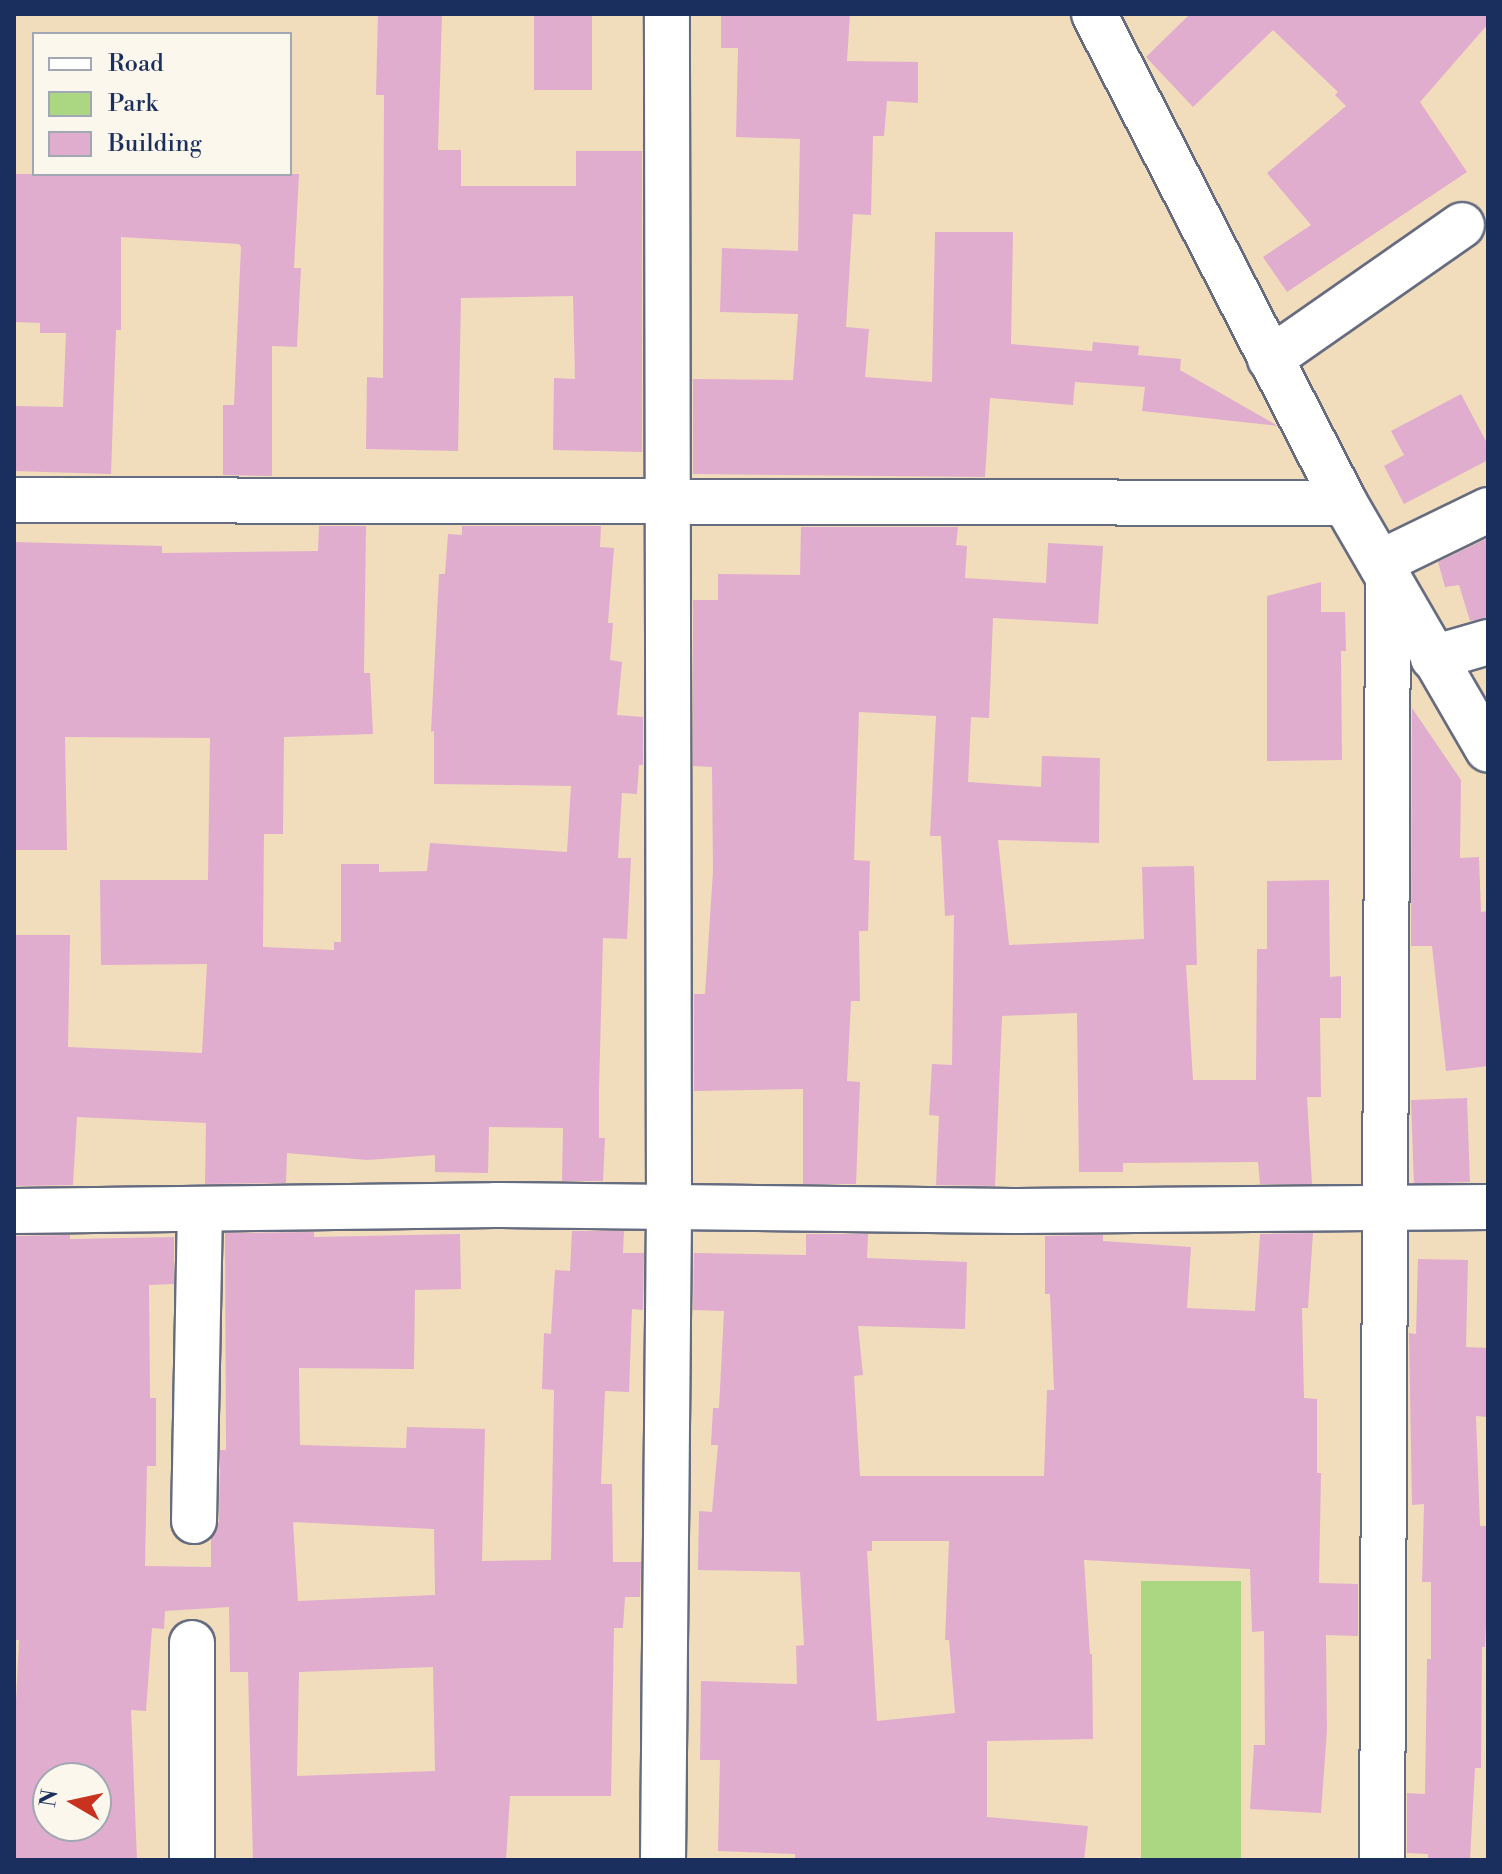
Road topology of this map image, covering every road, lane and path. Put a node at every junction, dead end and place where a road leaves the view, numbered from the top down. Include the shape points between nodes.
1 (667, 14) edge
2 (1094, 14) edge
3 (1462, 225) dead end
4 (1270, 359) junction
5 (14, 500) edge
6 (667, 502) junction
7 (1345, 503) junction
8 (1488, 510) edge
9 (1384, 568) junction
10 (1488, 642) edge
11 (1433, 658) junction
12 (1488, 750) edge
13 (1488, 1207) edge
14 (1383, 1209) junction
15 (200, 1210) junction
16 (669, 1210) junction
17 (14, 1211) edge
18 (194, 1521) dead end
19 (192, 1643) dead end
20 (192, 1860) edge
21 (663, 1860) edge
22 (1382, 1860) edge

1 - 6 street
2 - 4 street
3 - 4 street
4 - 7 street
5 - 6 street
6 - 7 street
6 - 16 street
7 - 9 street
8 - 9 street
9 - 11 street
9 - 14 street
10 - 11 street
11 - 12 street
13 - 14 street
14 - 16 street
14 - 22 street
15 - 16 street via 495,1205
15 - 17 street
15 - 18 street
16 - 21 street
19 - 20 street

